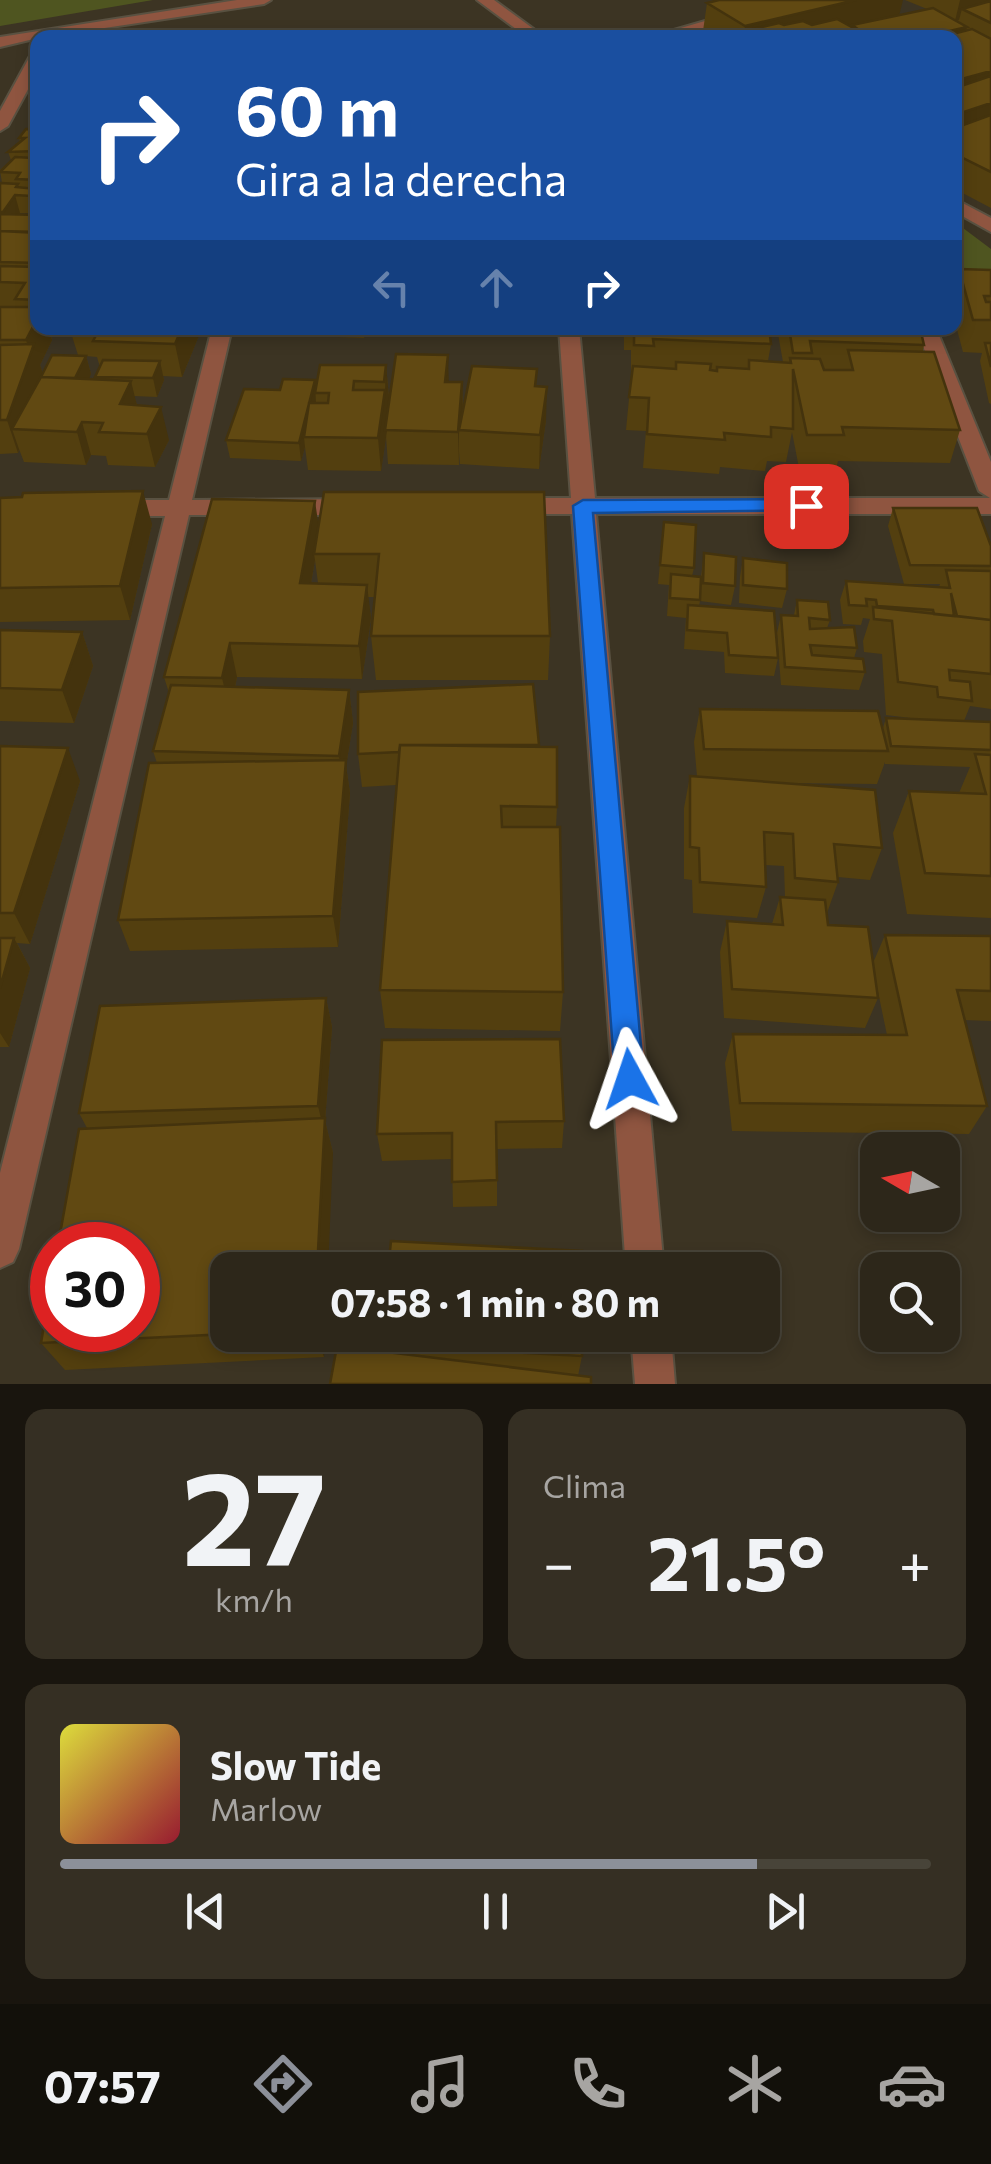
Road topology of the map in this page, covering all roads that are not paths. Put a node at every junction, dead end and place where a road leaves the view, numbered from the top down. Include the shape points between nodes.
1 (264, 0) edge
2 (484, 0) edge
3 (795, 0) edge
4 (85, 30) edge
5 (527, 30) edge
6 (682, 30) edge
7 (30, 38) edge
8 (0, 42) edge
9 (30, 71) edge
10 (0, 126) edge
11 (962, 208) edge
12 (991, 226) edge
13 (220, 335) edge
14 (570, 335) edge
15 (929, 335) edge
16 (991, 491) edge
17 (487, 506) edge
18 (583, 506) junction
19 (991, 506) edge
20 (178, 507) junction
21 (390, 507) edge
22 (79, 508) edge
23 (0, 1249) edge
24 (645, 1252) edge
25 (652, 1352) edge
26 (655, 1384) edge

1 - 4 street
2 - 5 street
3 - 6 street
7 - 8 street
9 - 10 street
11 - 12 street
13 - 20 street
14 - 18 street
15 - 16 street
17 - 18 street
18 - 19 street
18 - 24 street
20 - 21 street
20 - 22 street
20 - 23 street
25 - 26 street

